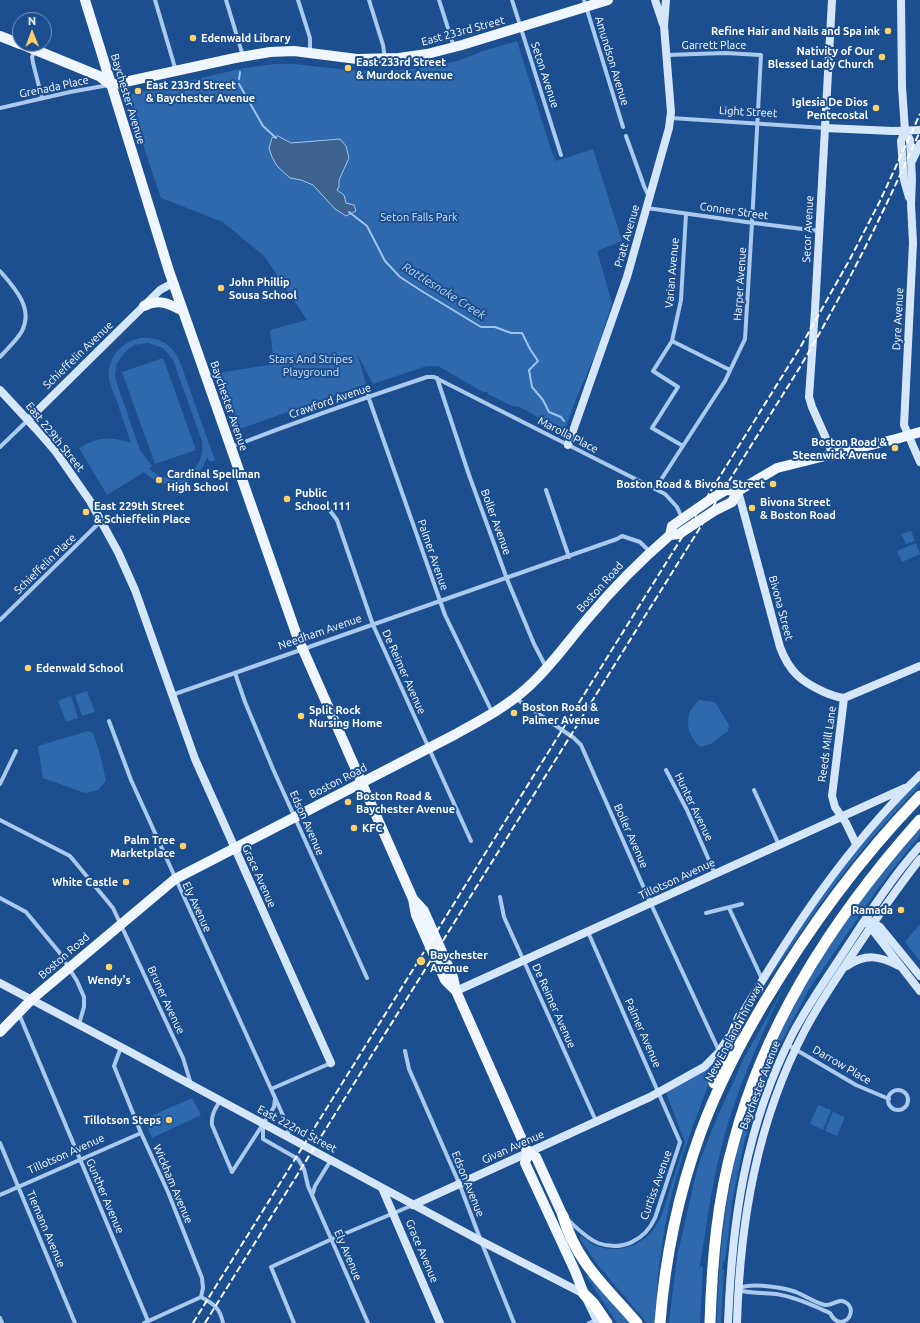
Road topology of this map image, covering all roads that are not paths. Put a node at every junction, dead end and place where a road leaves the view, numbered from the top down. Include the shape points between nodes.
1 (85, 0) edge
2 (155, 0) edge
3 (226, 0) edge
4 (298, 0) edge
5 (369, 0) edge
6 (439, 0) edge
7 (512, 0) edge
8 (608, 0) edge
9 (655, 0) edge
10 (666, 0) edge
11 (832, 0) edge
12 (901, 0) edge
13 (585, 4) edge
14 (664, 26) junction
15 (520, 27) junction
16 (0, 36) edge
17 (12, 41) edge
18 (454, 48) junction
19 (34, 52) edge
20 (40, 52) edge
21 (310, 53) junction
22 (667, 55) junction
23 (761, 55) joint
24 (243, 56) junction
25 (385, 58) junction
26 (176, 71) junction
27 (111, 85) junction
28 (42, 98) junction
29 (0, 108) edge
30 (671, 118) junction
31 (758, 123) junction
32 (623, 127) dead end
33 (825, 128) junction
34 (920, 130) edge
35 (905, 131) junction
36 (626, 136) dead end
37 (920, 144) edge
38 (561, 154) dead end
39 (911, 164) junction
40 (649, 197) junction
41 (911, 204) junction
42 (647, 208) junction
43 (686, 214) junction
44 (752, 223) junction
45 (819, 231) junction
46 (916, 244) edge
47 (0, 271) edge
48 (173, 283) junction
49 (144, 306) junction
50 (183, 311) junction
51 (672, 342) junction
52 (0, 357) edge
53 (730, 370) junction
54 (437, 378) junction
55 (0, 390) edge
56 (368, 396) junction
57 (28, 420) junction
58 (920, 432) edge
59 (908, 435) junction
60 (568, 445) junction
61 (683, 446) junction
62 (0, 447) edge
63 (230, 447) junction
64 (833, 454) junction
65 (920, 462) edge
66 (656, 489) junction
67 (546, 490) dead end
68 (738, 490) junction
69 (328, 508) dead end
70 (682, 518) junction
71 (102, 520) junction
72 (670, 535) junction
73 (650, 552) junction
74 (569, 557) junction
75 (507, 579) junction
76 (439, 601) junction
77 (0, 620) edge
78 (373, 625) junction
79 (302, 650) junction
80 (920, 666) edge
81 (547, 668) junction
82 (234, 673) junction
83 (172, 695) junction
84 (515, 698) junction
85 (844, 698) junction
86 (493, 714) junction
87 (109, 721) dead end
88 (429, 748) junction
89 (16, 751) dead end
90 (666, 770) dead end
91 (920, 775) edge
92 (362, 783) junction
93 (0, 784) edge
94 (908, 786) junction
95 (754, 790) dead end
96 (920, 796) edge
97 (295, 817) junction
98 (840, 817) junction
99 (0, 820) edge
100 (920, 820) edge
101 (471, 841) dead end
102 (856, 844) junction
103 (779, 845) junction
104 (920, 846) edge
105 (235, 848) junction
106 (920, 859) edge
107 (715, 874) junction
108 (175, 879) junction
109 (500, 897) dead end
110 (0, 898) edge
111 (651, 904) junction
112 (742, 904) dead end
113 (729, 908) junction
114 (706, 913) dead end
115 (865, 919) junction
116 (121, 924) junction
117 (872, 925) junction
118 (588, 932) junction
119 (524, 961) junction
120 (69, 968) junction
121 (902, 968) junction
122 (843, 969) junction
123 (920, 976) edge
124 (367, 978) dead end
125 (762, 979) junction
126 (0, 984) edge
127 (920, 990) edge
128 (456, 991) junction
129 (31, 1000) junction
130 (18, 1012) junction
131 (740, 1017) junction
132 (79, 1024) junction
133 (0, 1032) edge
134 (788, 1045) junction
135 (121, 1046) junction
136 (796, 1049) junction
137 (405, 1051) dead end
138 (719, 1052) junction
139 (331, 1063) joint
140 (191, 1085) junction
141 (271, 1089) junction
142 (659, 1091) junction
143 (275, 1097) junction
144 (889, 1099) junction
145 (220, 1101) junction
146 (596, 1121) junction
147 (263, 1124) junction
148 (141, 1133) junction
149 (288, 1137) junction
150 (0, 1142) edge
151 (680, 1142) joint
152 (528, 1153) junction
153 (80, 1160) junction
154 (331, 1160) junction
155 (691, 1163) junction
156 (459, 1183) junction
157 (18, 1186) junction
158 (382, 1188) junction
159 (313, 1193) junction
160 (0, 1195) edge
161 (413, 1204) junction
162 (394, 1213) junction
163 (563, 1216) junction
164 (332, 1239) junction
165 (481, 1241) junction
166 (734, 1289) junction
167 (584, 1294) junction
168 (201, 1297) junction
169 (0, 1318) edge
170 (146, 1322) edge
171 (597, 1322) edge
172 (2, 1323) edge
173 (76, 1323) edge
174 (223, 1323) edge
175 (294, 1323) edge
176 (368, 1323) edge
177 (440, 1323) edge
178 (514, 1323) edge
179 (636, 1323) edge
180 (660, 1323) edge
181 (710, 1323) edge
182 (728, 1323) edge
183 (737, 1323) edge

1 - 27 main road, Baychester Avenue
2 - 26 street
3 - 24 street
4 - 21 street via 310,40
5 - 25 street
6 - 18 street
7 - 15 street, Seton Avenue
8 - 13 main road, East 233rd Street
9 - 14 street, Pratt Avenue
10 - 14 street, Pratt Avenue
11 - 33 street, Secor Avenue
12 - 35 street, Dyre Avenue
13 - 15 main road, East 233rd Street
13 - 32 street, Amundson Avenue
14 - 22 street, Pratt Avenue
15 - 18 main road, East 233rd Street
15 - 38 street, Seton Avenue
16 - 17 main road
18 - 25 main road, East 233rd Street via 420,55
19 - 28 street via 33,63
20 - 27 main road via 99,76
21 - 24 main road, East 233rd Street via 276,51
21 - 25 main road, East 233rd Street via 350,58
22 - 23 street, Garrett Place
22 - 30 street, Pratt Avenue
23 - 31 street, Harper Avenue
24 - 26 main road, East 233rd Street
26 - 27 main road, East 233rd Street
27 - 28 street, Grenada Place
27 - 48 main road, Baychester Avenue
28 - 29 street, Grenada Place
30 - 31 street, Light Street
30 - 40 street, Pratt Avenue
31 - 33 street, Light Street
31 - 44 street, Harper Avenue
33 - 35 street, Light Street
33 - 45 street, Secor Avenue
34 - 35 street, Light Street
35 - 39 street, Dyre Avenue via 910,140
35 - 41 street, Dyre Avenue via 901,141 904,180
36 - 40 street
37 - 39 street
39 - 41 street, Dyre Avenue
40 - 42 street, Pratt Avenue
41 - 46 street, Dyre Avenue
42 - 43 street, Conner Street
42 - 60 street, Pratt Avenue via 627,277
43 - 44 street, Conner Street
43 - 51 street, Varian Avenue via 681,300
44 - 45 street, Conner Street
44 - 53 street, Harper Avenue via 746,333 743,345
45 - 64 street, Secor Avenue via 809,396
46 - 59 street, Dyre Avenue via 904,425
47 - 52 street via 20,298 26,316 22,330
48 - 49 street, Schieffelin Avenue via 162,289
48 - 50 main road, Baychester Avenue
49 - 50 main road via 165,302
49 - 57 street, Schieffelin Avenue
50 - 63 main road, Baychester Avenue
51 - 53 street
51 - 61 street via 653,371 678,387 652,428
53 - 61 street, Harper Avenue
54 - 56 street, Crawford Avenue via 427,377
54 - 60 street, Marolla Place
54 - 75 street, Boller Avenue
55 - 57 street, East 229th Street
56 - 63 street, Crawford Avenue
56 - 76 street, Palmer Avenue
57 - 62 street, Schieffelin Avenue
57 - 71 street, East 229th Street via 56,452
58 - 59 main road, Boston Road
59 - 64 main road, Boston Road
59 - 65 street, Dyre Avenue
60 - 66 street, Marolla Place
61 - 66 street, Harper Avenue
63 - 79 main road, Baychester Avenue
64 - 68 main road, Boston Road via 777,468
66 - 70 street, Marolla Place via 672,501
67 - 74 street
68 - 70 main road, Boston Road via 726,490
68 - 72 main road, Boston Road via 732,502 679,534
68 - 85 street, Bivona Street via 786,663 802,681
69 - 78 street, De Reimer Avenue via 337,520
70 - 72 main road, Boston Road via 672,526
71 - 77 street, Schieffelin Place
71 - 83 street via 130,579
72 - 73 main road, Boston Road
73 - 74 street, Needham Avenue via 640,542 622,536
73 - 81 main road, Boston Road via 588,617
74 - 75 street, Needham Avenue
75 - 76 street, Needham Avenue
75 - 81 street, Boller Avenue via 534,644
76 - 78 street, Needham Avenue
76 - 86 street, Palmer Avenue
78 - 79 street, Needham Avenue
78 - 88 street, De Reimer Avenue
79 - 82 street, Needham Avenue
79 - 92 main road, Baychester Avenue
80 - 85 street, Reeds Mill Lane
81 - 84 main road, Boston Road
82 - 83 street, Needham Avenue
82 - 97 street, Edson Avenue
83 - 105 street, Grace Avenue via 195,759
84 - 86 main road, Boston Road
84 - 111 street, Boller Avenue via 581,745
85 - 98 street, Reeds Mill Lane via 832,789 834,807
86 - 88 main road, Boston Road
87 - 108 street, Ely Avenue via 131,780
88 - 92 main road, Boston Road
88 - 101 street, De Reimer Avenue
89 - 93 street
90 - 107 street, Hunter Avenue
91 - 94 street, New England Thruway
92 - 97 main road, Boston Road
92 - 128 main road, Baychester Avenue via 413,899 416,915 430,948 445,980
94 - 98 street, Tillotson Avenue
94 - 102 street, New England Thruway
95 - 103 street
96 - 155 highway, New England Thruway via 846,882 784,969 721,1082
97 - 105 main road, Boston Road
97 - 124 street, Edson Avenue
98 - 102 street, Reeds Mill Lane via 846,823
98 - 103 street, Tillotson Avenue
99 - 116 street, Bruner Avenue via 70,856 113,908
100 - 181 highway via 867,884 830,936 785,1010 762,1059 740,1120 725,1178 716,1236
102 - 125 street, New England Thruway via 795,927
103 - 107 street, Tillotson Avenue
104 - 115 street, Baychester Avenue
105 - 108 main road, Boston Road
105 - 139 street, Grace Avenue
106 - 117 street, Baychester Avenue
107 - 111 street, Tillotson Avenue
108 - 116 main road, Boston Road
108 - 141 street, Ely Avenue
109 - 119 street, De Reimer Avenue via 504,917
110 - 120 street via 26,912
111 - 118 street, Tillotson Avenue
111 - 138 street, Boller Avenue
112 - 113 street
113 - 114 street
113 - 125 street
115 - 117 street
115 - 134 street, Baychester Avenue via 815,995
116 - 120 main road, Boston Road
116 - 140 street, Bruner Avenue via 183,1058
117 - 121 street
117 - 122 street, Baychester Avenue
117 - 123 street via 880,926
118 - 119 street, Tillotson Avenue
118 - 142 street, Palmer Avenue
119 - 128 street, Tillotson Avenue
119 - 146 street, De Reimer Avenue
120 - 129 main road, Boston Road
120 - 132 street via 84,997
121 - 122 street via 878,957 870,957 855,960
121 - 127 street
122 - 136 street, Baychester Avenue via 814,1013
125 - 131 street, New England Thruway
126 - 129 street, East 222nd Street
128 - 152 main road, Baychester Avenue
129 - 130 main road, Boston Road
129 - 132 street, East 222nd Street
130 - 133 main road, Boston Road
130 - 153 street, Gunther Avenue
131 - 138 street, Givan Avenue
131 - 155 highway via 694,1137
132 - 135 street, East 222nd Street
134 - 136 street, Darrow Place
134 - 166 street, Baychester Avenue via 767,1093 747,1158 736,1216
135 - 140 street, East 222nd Street
135 - 148 street, Wickham Avenue via 114,1066
136 - 144 street, Darrow Place via 856,1086
136 - 166 street, Baychester Avenue via 772,1106 756,1162
137 - 156 street, Edson Avenue via 409,1069
138 - 142 street, Givan Avenue via 704,1067
139 - 141 street
140 - 145 street, East 222nd Street
141 - 143 street, Ely Avenue
142 - 146 street, Givan Avenue
142 - 151 street, Palmer Avenue
143 - 147 street via 274,1107
143 - 149 street, Ely Avenue via 288,1127
144 - 144 street, Darrow Place via 890,1106 896,1110 903,1109 908,1104 905,1092 899,1090 891,1094
145 - 147 street, East 222nd Street
145 - 147 street via 214,1111 212,1125 232,1172
146 - 152 street, Givan Avenue
147 - 149 street, East 222nd Street
147 - 159 street, Ely Avenue via 263,1139 302,1163 308,1186
148 - 153 street, Tillotson Avenue
148 - 168 street, Wickham Avenue via 168,1192 202,1278
149 - 154 street, East 222nd Street
150 - 157 street, Tiemann Avenue
151 - 163 street, Curtiss Avenue via 655,1218 649,1229 635,1241 617,1246 598,1243
152 - 156 street, Givan Avenue
152 - 163 main road, Baychester Avenue via 536,1157
152 - 167 main road, Baychester Avenue via 526,1163
153 - 157 street, Tillotson Avenue
153 - 170 street, Gunther Avenue
154 - 158 street, East 222nd Street
154 - 159 street
155 - 180 highway, New England Thruway via 672,1236
156 - 161 street, Givan Avenue
156 - 165 street, Edson Avenue
157 - 160 street, Tillotson Avenue
157 - 173 street, Tiemann Avenue
158 - 161 street, East 222nd Street
158 - 162 street, Grace Avenue
159 - 164 street, Ely Avenue
161 - 162 street, Givan Avenue
161 - 165 street, East 222nd Street
162 - 164 street, Givan Avenue
162 - 177 street, Grace Avenue
163 - 179 highway via 568,1233 589,1268
164 - 175 street, Givan Avenue via 271,1267
164 - 176 street, Ely Avenue
165 - 167 street, East 222nd Street
165 - 178 street, Edson Avenue
166 - 166 street via 789,1297 830,1312 832,1318 838,1322 848,1319 851,1313 848,1304 842,1301 825,1305 795,1292 773,1287 746,1286
166 - 182 street, Baychester Avenue
166 - 183 street, Baychester Avenue
167 - 171 street, Baychester Avenue
167 - 171 highway via 594,1304
168 - 170 street
168 - 174 street via 214,1305
169 - 172 street

